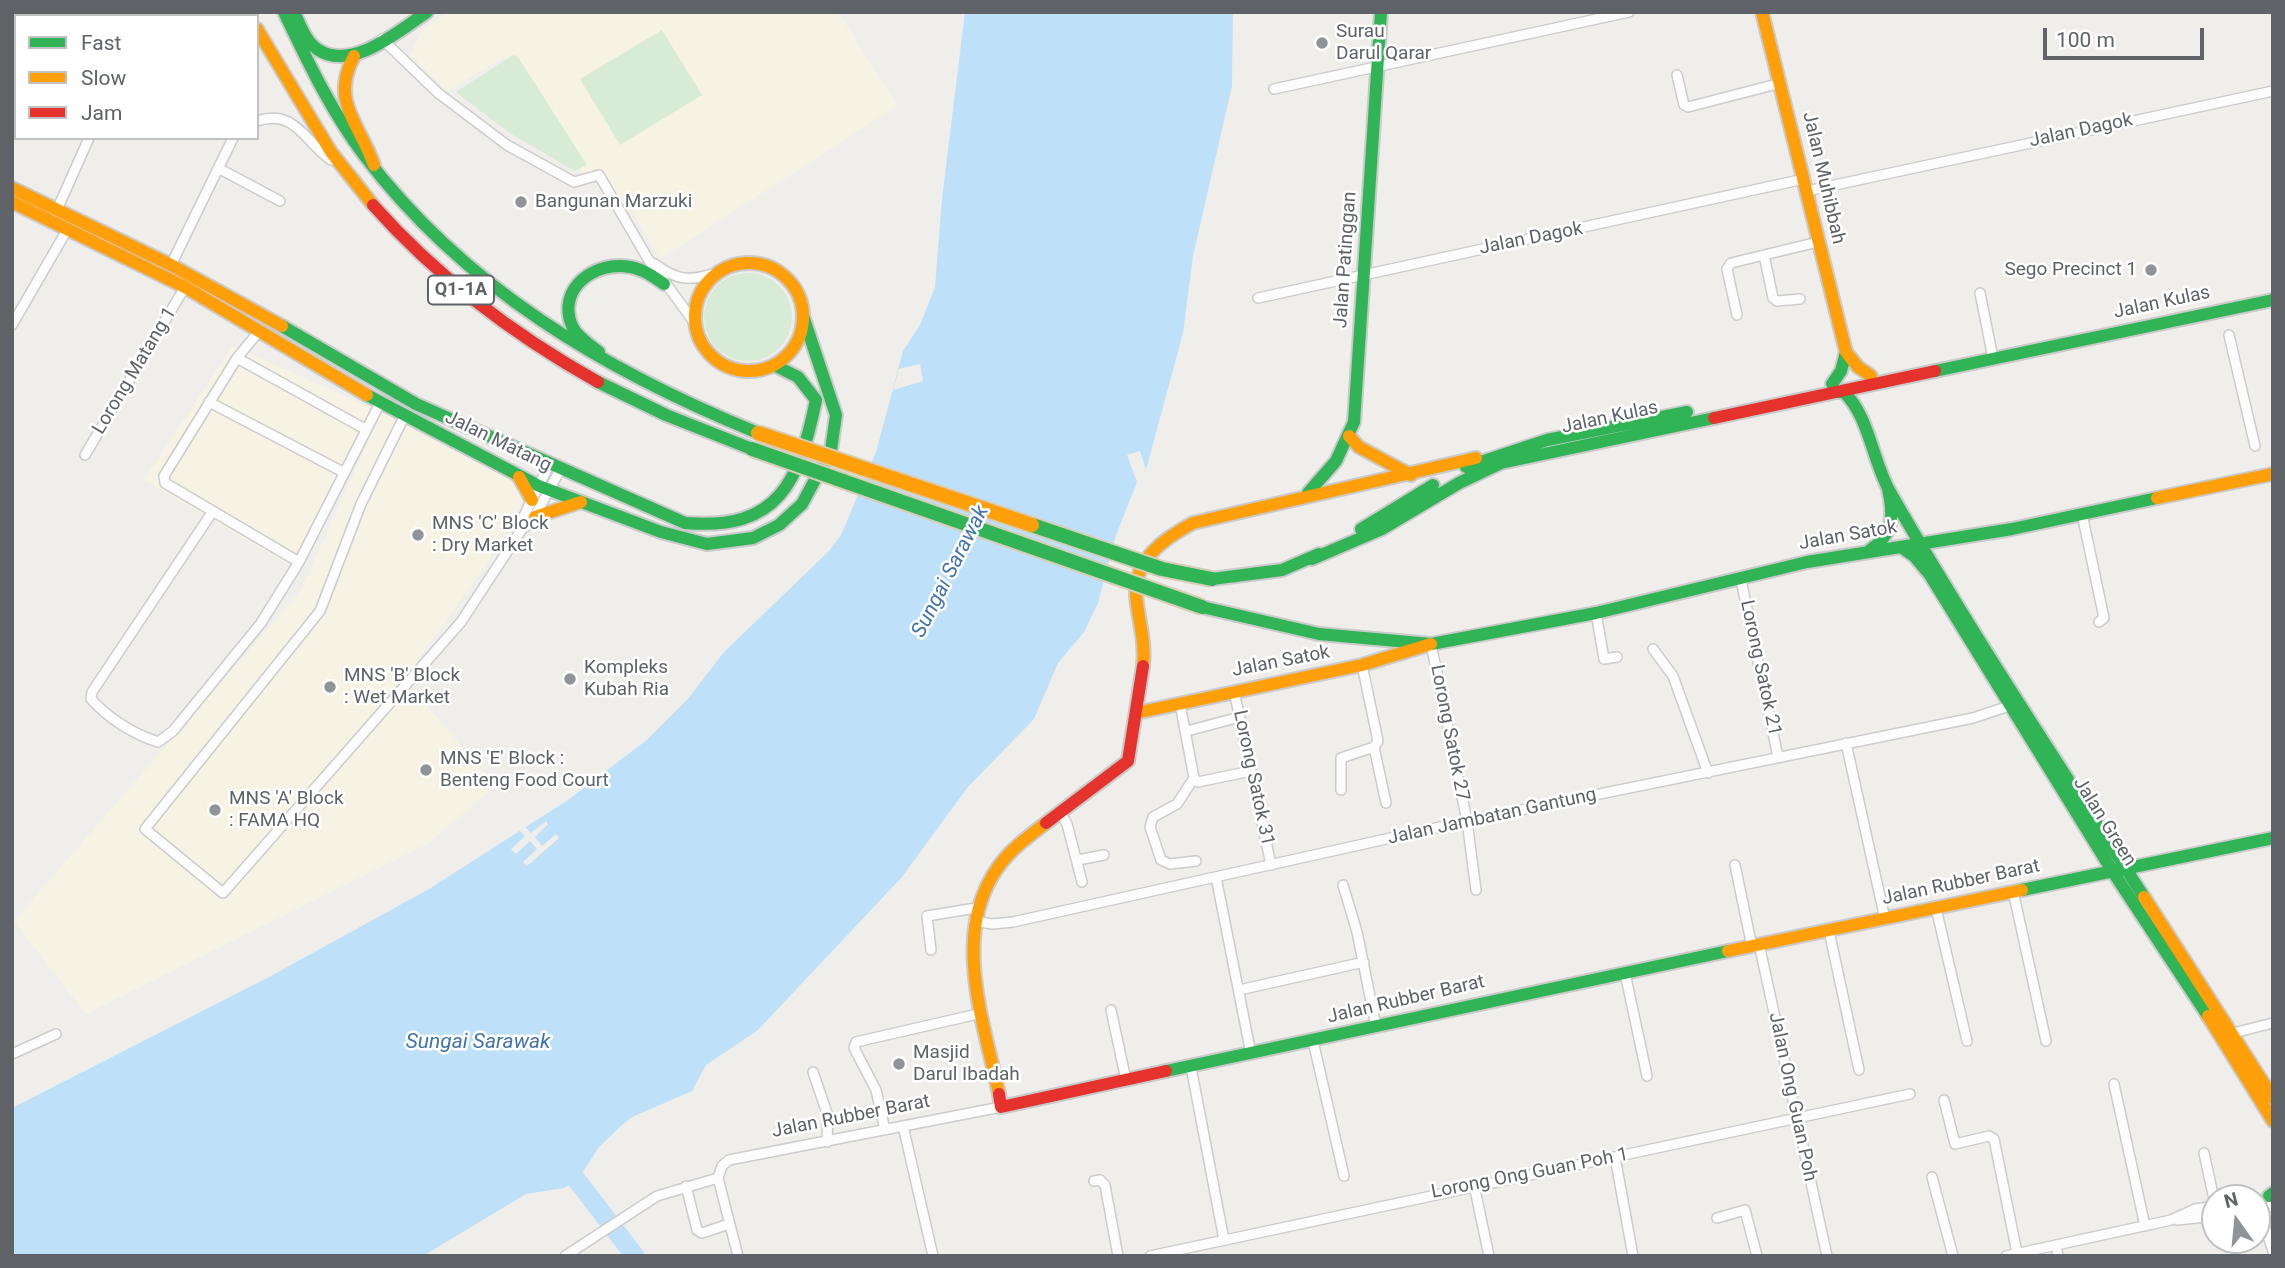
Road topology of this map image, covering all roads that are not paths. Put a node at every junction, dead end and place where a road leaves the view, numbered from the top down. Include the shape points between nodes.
1 (284, 12) edge
2 (294, 12) edge
3 (427, 12) edge
4 (1381, 12) edge
5 (1629, 12) edge
6 (1762, 12) edge
7 (259, 32) edge
8 (382, 39) junction
9 (354, 56) junction
10 (1378, 66) junction
11 (1677, 75) dead end
12 (1781, 83) junction
13 (1274, 89) dead end
14 (2273, 91) edge
15 (259, 120) edge
16 (88, 140) edge
17 (232, 140) edge
18 (336, 159) junction
19 (374, 166) junction
20 (218, 167) junction
21 (1806, 185) junction
22 (12, 188) edge
23 (281, 201) dead end
24 (12, 202) edge
25 (56, 212) junction
26 (67, 230) junction
27 (1818, 242) junction
28 (1764, 255) junction
29 (648, 259) junction
30 (171, 265) junction
31 (719, 272) junction
32 (1363, 274) junction
33 (664, 284) junction
34 (185, 287) junction
35 (1980, 293) dead end
36 (1258, 298) dead end
37 (1800, 299) dead end
38 (2273, 300) edge
39 (1737, 315) dead end
40 (803, 316) junction
41 (694, 322) junction
42 (12, 325) edge
43 (261, 329) junction
44 (2229, 335) dead end
45 (1846, 352) junction
46 (237, 358) junction
47 (1993, 358) junction
48 (774, 365) junction
49 (1936, 369) junction
50 (626, 374) junction
51 (1871, 376) junction
52 (1829, 388) junction
53 (209, 401) junction
54 (380, 403) junction
55 (404, 417) junction
56 (365, 429) junction
57 (1349, 436) junction
58 (2255, 446) dead end
59 (1497, 453) junction
60 (85, 455) dead end
61 (554, 467) junction
62 (343, 472) junction
63 (516, 474) junction
64 (2273, 474) edge
65 (1411, 475) junction
66 (545, 488) junction
67 (1888, 489) junction
68 (1307, 494) junction
69 (532, 500) junction
70 (581, 502) junction
71 (213, 512) junction
72 (2082, 514) junction
73 (535, 517) junction
74 (522, 529) junction
75 (1923, 542) junction
76 (1901, 547) junction
77 (1866, 552) junction
78 (1312, 559) junction
79 (299, 562) junction
80 (1741, 580) junction
81 (1595, 613) junction
82 (2099, 622) dead end
83 (1431, 644) junction
84 (1653, 649) dead end
85 (1617, 657) dead end
86 (1363, 665) junction
87 (1234, 691) junction
88 (1180, 704) junction
89 (2009, 706) junction
90 (1136, 713) junction
91 (1240, 717) junction
92 (1187, 730) junction
93 (1846, 743) junction
94 (1374, 747) junction
95 (1778, 757) junction
96 (1251, 771) junction
97 (1708, 773) junction
98 (1194, 778) junction
99 (1341, 790) dead end
100 (1385, 803) dead end
101 (1060, 813) junction
102 (1467, 821) junction
103 (2273, 838) edge
104 (1104, 855) dead end
105 (1078, 860) junction
106 (1196, 861) dead end
107 (1271, 865) junction
108 (1735, 865) dead end
109 (2120, 870) junction
110 (1216, 877) junction
111 (1082, 882) dead end
112 (1343, 885) dead end
113 (1476, 890) dead end
114 (2012, 891) junction
115 (1936, 908) junction
116 (975, 914) junction
117 (1885, 919) junction
118 (1829, 931) junction
119 (1755, 946) junction
120 (931, 950) dead end
121 (1364, 962) junction
122 (1625, 973) junction
123 (1239, 990) junction
124 (1111, 1010) dead end
125 (982, 1013) junction
126 (2273, 1023) edge
127 (1376, 1026) junction
128 (2233, 1033) junction
129 (56, 1034) dead end
130 (1313, 1041) junction
131 (1967, 1041) dead end
132 (2046, 1041) dead end
133 (12, 1054) edge
134 (1251, 1054) junction
135 (1191, 1067) junction
136 (1859, 1070) dead end
137 (813, 1072) dead end
138 (1647, 1076) dead end
139 (1126, 1080) junction
140 (2114, 1084) dead end
141 (1910, 1094) dead end
142 (2273, 1098) edge
143 (1944, 1100) dead end
144 (1000, 1107) junction
145 (1796, 1119) junction
146 (2273, 1121) edge
147 (903, 1126) junction
148 (885, 1130) junction
149 (827, 1142) junction
150 (2204, 1153) dead end
151 (1615, 1157) junction
152 (1344, 1176) dead end
153 (1932, 1177) dead end
154 (718, 1178) junction
155 (1094, 1181) dead end
156 (2211, 1184) edge
157 (1474, 1185) junction
158 (686, 1186) junction
159 (2201, 1208) edge
160 (2201, 1217) edge
161 (1717, 1218) dead end
162 (2171, 1220) junction
163 (729, 1224) junction
164 (2145, 1226) junction
165 (1224, 1240) junction
166 (2056, 1245) junction
167 (2017, 1253) junction
168 (1825, 1254) edge
169 (567, 1255) edge
170 (738, 1256) edge
171 (933, 1256) edge
172 (1118, 1256) edge
173 (1150, 1256) edge
174 (1489, 1256) edge
175 (1633, 1256) edge
176 (1757, 1256) edge
177 (1953, 1256) edge
178 (2006, 1256) edge
179 (2058, 1256) edge

1 - 19 main road via 328,102
2 - 9 main road via 318,51 335,57
3 - 8 main road
4 - 10 main road, Jalan Patinggan
5 - 10 street
6 - 12 main road, Jalan Muhibbah
7 - 18 main road, Q1-1A
8 - 9 main road
8 - 29 street via 438,93 508,145 574,182 599,175
9 - 19 main road via 342,93
10 - 13 street
10 - 32 main road, Jalan Patinggan
11 - 12 street via 1688,107
12 - 21 main road, Jalan Muhibbah
14 - 21 street, Jalan Dagok
15 - 18 street via 288,120 328,158
16 - 25 street
17 - 20 street
18 - 83 main road, Jalan Satok / Q1-1A, bridge via 426,262 473,300 613,390 656,411 1202,607 1319,634
19 - 50 main road via 478,277 530,317
20 - 23 street
20 - 30 street
21 - 27 main road, Jalan Muhibbah
21 - 32 street, Jalan Dagok
22 - 25 main road, Jalan Matang
24 - 26 main road, Jalan Matang
25 - 30 main road, Jalan Matang
26 - 34 main road, Jalan Matang
26 - 42 street
27 - 28 street
27 - 45 main road, Jalan Muhibbah
28 - 37 street via 1773,298
28 - 39 street via 1731,263 1727,269
29 - 31 street via 683,280
29 - 33 street
30 - 61 main road, Jalan Matang via 415,404
31 - 40 main road via 741,264 771,268 794,286
31 - 41 main road via 699,292
32 - 36 street, Jalan Dagok
32 - 57 main road, Jalan Patinggan via 1359,374
33 - 41 street
33 - 50 main road via 629,267 598,268 575,284 567,300 572,327
34 - 43 main road, Jalan Matang
34 - 60 street, Lorong Matang 1
35 - 47 street
38 - 47 main road, Jalan Kulas
40 - 48 main road via 796,344
40 - 70 main road, Jalan Matang via 831,396 835,433 811,490 779,525 753,538 707,544
41 - 48 main road via 707,352 721,365 753,372
43 - 46 street
43 - 54 main road, Jalan Matang
44 - 58 street
45 - 51 main road
45 - 52 main road via 1841,371
46 - 53 street
46 - 56 street
47 - 49 main road, Jalan Kulas
48 - 61 main road, Jalan Matang via 798,377 816,400 811,430 787,484 754,520 714,529 685,523
49 - 51 main road, Jalan Kulas
49 - 52 main road, Jalan Kulas
50 - 78 main road, Jalan Kulas, bridge via 696,411 1161,569 1212,579 1251,575
51 - 52 main road, Jalan Kulas
52 - 59 main road, Jalan Kulas via 1604,428
52 - 67 main road via 1844,392 1856,404
52 - 78 main road, Jalan Kulas via 1502,463 1474,473 1393,523
53 - 62 street
53 - 71 street via 164,476 165,483
54 - 55 main road, Jalan Matang
54 - 56 street
55 - 63 main road, Jalan Matang
55 - 74 street via 361,504 320,611 148,823 148,834 223,893 227,890 461,622
56 - 62 street
57 - 65 main road via 1366,452
57 - 68 main road, Jalan Patinggan via 1322,480
59 - 65 main road, Jalan Kulas
59 - 78 main road, Jalan Kulas via 1335,541
61 - 66 street
62 - 79 street
63 - 66 main road, Jalan Matang
63 - 69 main road
64 - 72 main road, Jalan Satok
65 - 68 main road, Jalan Kulas
66 - 69 street
66 - 70 main road, Jalan Matang
66 - 73 street
67 - 75 main road
67 - 77 main road via 1892,531 1883,543
68 - 90 main road, Jalan Kulas via 1193,523 1175,530 1149,553 1136,594 1145,646
69 - 74 street
70 - 73 main road
71 - 79 street
71 - 79 street via 92,692 91,699 100,709 142,737 158,742 173,732 261,623
72 - 75 main road, Jalan Satok
72 - 82 street via 2104,618
73 - 74 street
75 - 76 main road, Jalan Satok
75 - 109 main road, Jalan Green
76 - 77 main road, Jalan Satok
76 - 89 main road, Jalan Green via 1930,575
77 - 80 main road, Jalan Satok
80 - 81 main road, Jalan Satok
80 - 95 street, Lorong Satok 21
81 - 83 main road, Jalan Satok
81 - 85 street via 1604,659
83 - 86 main road, Jalan Satok
83 - 102 street, Lorong Satok 27
84 - 97 street via 1673,676
86 - 87 main road, Jalan Satok
86 - 94 street via 1378,741
87 - 88 main road, Jalan Satok
87 - 91 street, Lorong Satok 31
88 - 90 main road, Jalan Satok
88 - 92 street
89 - 93 street, Jalan Jambatan Gantung via 1973,718
89 - 109 main road, Jalan Green
90 - 101 main road, Jalan Kulas via 1128,761
91 - 92 street
91 - 96 street, Lorong Satok 31
92 - 98 street
93 - 95 street, Jalan Jambatan Gantung
93 - 117 street
94 - 99 street via 1341,758
94 - 100 street
95 - 97 street, Jalan Jambatan Gantung
96 - 98 street via 1198,782
96 - 107 street, Lorong Satok 31
97 - 102 street, Jalan Jambatan Gantung
98 - 106 street via 1177,804 1153,817 1150,827 1161,860 1170,864
101 - 105 street
101 - 116 main road, Jalan Kulas via 999,863
102 - 107 street, Jalan Jambatan Gantung
102 - 113 street, Lorong Satok 27
103 - 109 main road, Jalan Rubber Barat
104 - 105 street
105 - 111 street
107 - 110 street, Jalan Jambatan Gantung
108 - 119 street, Jalan Ong Guan Poh
109 - 114 main road, Jalan Rubber Barat
109 - 128 main road, Jalan Green
109 - 146 main road, Jalan Green
110 - 116 street, Jalan Jambatan Gantung via 1013,922 992,924
110 - 123 street
112 - 121 street
114 - 115 main road, Jalan Rubber Barat
114 - 132 street
115 - 117 main road, Jalan Rubber Barat
115 - 131 street
116 - 120 street, Jalan Jambatan Gantung via 927,916
116 - 125 main road via 972,943
117 - 118 main road, Jalan Rubber Barat
118 - 119 main road, Jalan Rubber Barat
118 - 136 street
119 - 122 main road, Jalan Rubber Barat
119 - 145 street, Jalan Ong Guan Poh
121 - 123 street
121 - 127 street
122 - 127 main road, Jalan Rubber Barat
122 - 138 street
123 - 134 street
124 - 139 street
125 - 144 main road
125 - 148 street via 856,1042 854,1048 879,1098
126 - 128 street
127 - 130 main road, Jalan Rubber Barat
128 - 142 main road, Jalan Green
129 - 133 street
130 - 134 main road, Jalan Rubber Barat
130 - 152 street
134 - 135 main road, Jalan Rubber Barat
135 - 139 main road, Jalan Rubber Barat
135 - 165 street
137 - 149 street via 828,1116
139 - 144 main road, Jalan Rubber Barat
140 - 164 street
141 - 145 street, Lorong Ong Guan Poh 1
143 - 167 street via 1955,1144 1989,1136 1994,1139
144 - 147 street, Jalan Rubber Barat
145 - 151 street, Lorong Ong Guan Poh 1
145 - 168 street, Jalan Ong Guan Poh
147 - 148 street, Jalan Rubber Barat
147 - 171 street
148 - 149 street, Jalan Rubber Barat
149 - 154 street, Jalan Rubber Barat via 729,1160
150 - 156 street
151 - 157 street, Lorong Ong Guan Poh 1
151 - 175 street
153 - 177 street
154 - 158 street
154 - 163 street
155 - 172 street via 1105,1185
157 - 165 street, Lorong Ong Guan Poh 1
157 - 174 street
158 - 163 street via 697,1230 702,1233
158 - 169 street via 657,1196
159 - 162 street
160 - 162 street
161 - 176 street via 1745,1210
162 - 164 street
163 - 170 street
164 - 166 street
165 - 173 street, Lorong Ong Guan Poh 1
166 - 167 street
166 - 179 street
167 - 178 street

